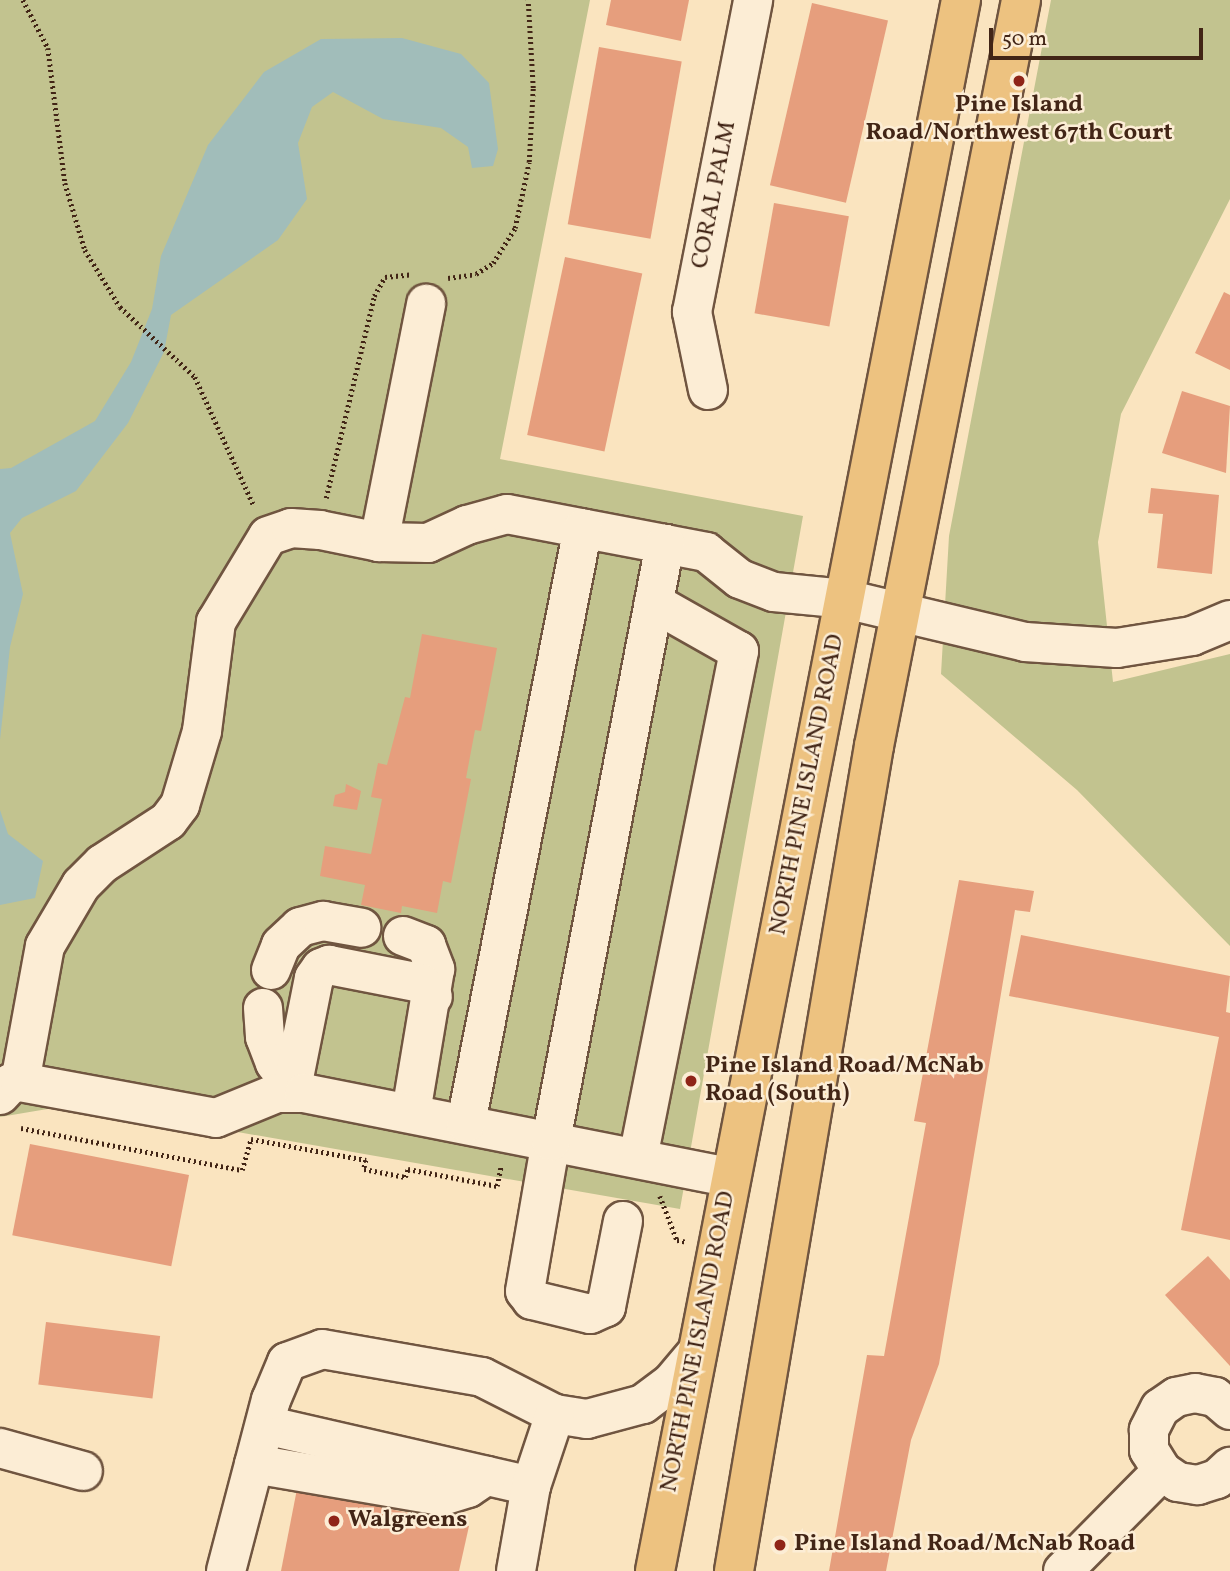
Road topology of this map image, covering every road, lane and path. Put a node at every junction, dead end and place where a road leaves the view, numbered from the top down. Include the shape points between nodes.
1 (23, 0) edge
2 (528, 0) edge
3 (753, 0) edge
4 (961, 0) edge
5 (1021, 0) edge
6 (431, 286) junction
7 (708, 390) dead end
8 (323, 509) dead end
9 (257, 511) dead end
10 (583, 528) junction
11 (379, 542) junction
12 (666, 544) junction
13 (845, 598) junction
14 (654, 603) junction
15 (901, 610) junction
16 (1230, 621) edge
17 (361, 928) dead end
18 (403, 936) dead end
19 (271, 970) dead end
20 (433, 997) junction
21 (263, 1008) dead end
22 (10, 1089) edge
23 (292, 1089) junction
24 (411, 1113) junction
25 (466, 1123) junction
26 (21, 1128) dead end
27 (548, 1156) junction
28 (730, 1177) junction
29 (636, 1190) junction
30 (688, 1242) dead end
31 (697, 1352) junction
32 (1230, 1410) edge
33 (555, 1414) junction
34 (265, 1425) junction
35 (0, 1448) edge
36 (254, 1464) junction
37 (1230, 1467) edge
38 (83, 1471) dead end
39 (1161, 1471) junction
40 (486, 1476) junction
41 (531, 1486) junction
42 (226, 1571) edge
43 (516, 1571) edge
44 (655, 1571) edge
45 (734, 1571) edge
46 (1063, 1571) edge

1 - 9 path via 48,48 65,183 85,250 120,307 195,377
2 - 6 path via 533,88 529,162 515,228 493,263 476,274
3 - 7 street, CORAL PALM via 692,312
4 - 13 main road, NORTH PINE ISLAND ROAD
5 - 15 main road
6 - 8 path via 402,272 385,277 374,296
6 - 11 street
10 - 11 street via 506,514 428,543
10 - 12 street
10 - 25 street
11 - 22 street via 291,528 268,536 216,622 202,732 180,804 168,821 102,864 81,885 45,946
12 - 13 street via 706,552 740,579 774,592
12 - 14 street
13 - 15 street
13 - 28 main road, NORTH PINE ISLAND ROAD
14 - 27 street
14 - 29 street via 739,651
15 - 16 street via 1025,642 1117,648 1192,636
15 - 45 main road
17 - 19 street via 323,921 300,927 281,945
18 - 20 street via 426,945 435,969
20 - 23 street via 421,983 329,965 321,968 314,978
20 - 24 street
21 - 23 street via 265,1037
22 - 23 street via 216,1118
23 - 24 street
24 - 25 street
25 - 27 street
26 - 27 path via 242,1170 251,1139 366,1160 364,1169 405,1177 408,1169 497,1186 501,1162
27 - 29 street
27 - 29 street via 525,1291 532,1300 590,1314 606,1307
28 - 29 street
28 - 31 main road, NORTH PINE ISLAND ROAD
29 - 30 path via 660,1196 677,1240
31 - 33 street via 672,1382 643,1404 587,1419
31 - 44 main road, NORTH PINE ISLAND ROAD
32 - 39 street via 1215,1397 1195,1393 1175,1397 1160,1408 1149,1430 1149,1450
33 - 34 street via 482,1377 323,1349 287,1362
33 - 41 street
34 - 36 street
34 - 40 street
35 - 38 street
36 - 40 street via 442,1496
36 - 42 street
37 - 39 street via 1217,1479 1198,1485 1178,1482
39 - 46 street
40 - 41 street
41 - 43 street

